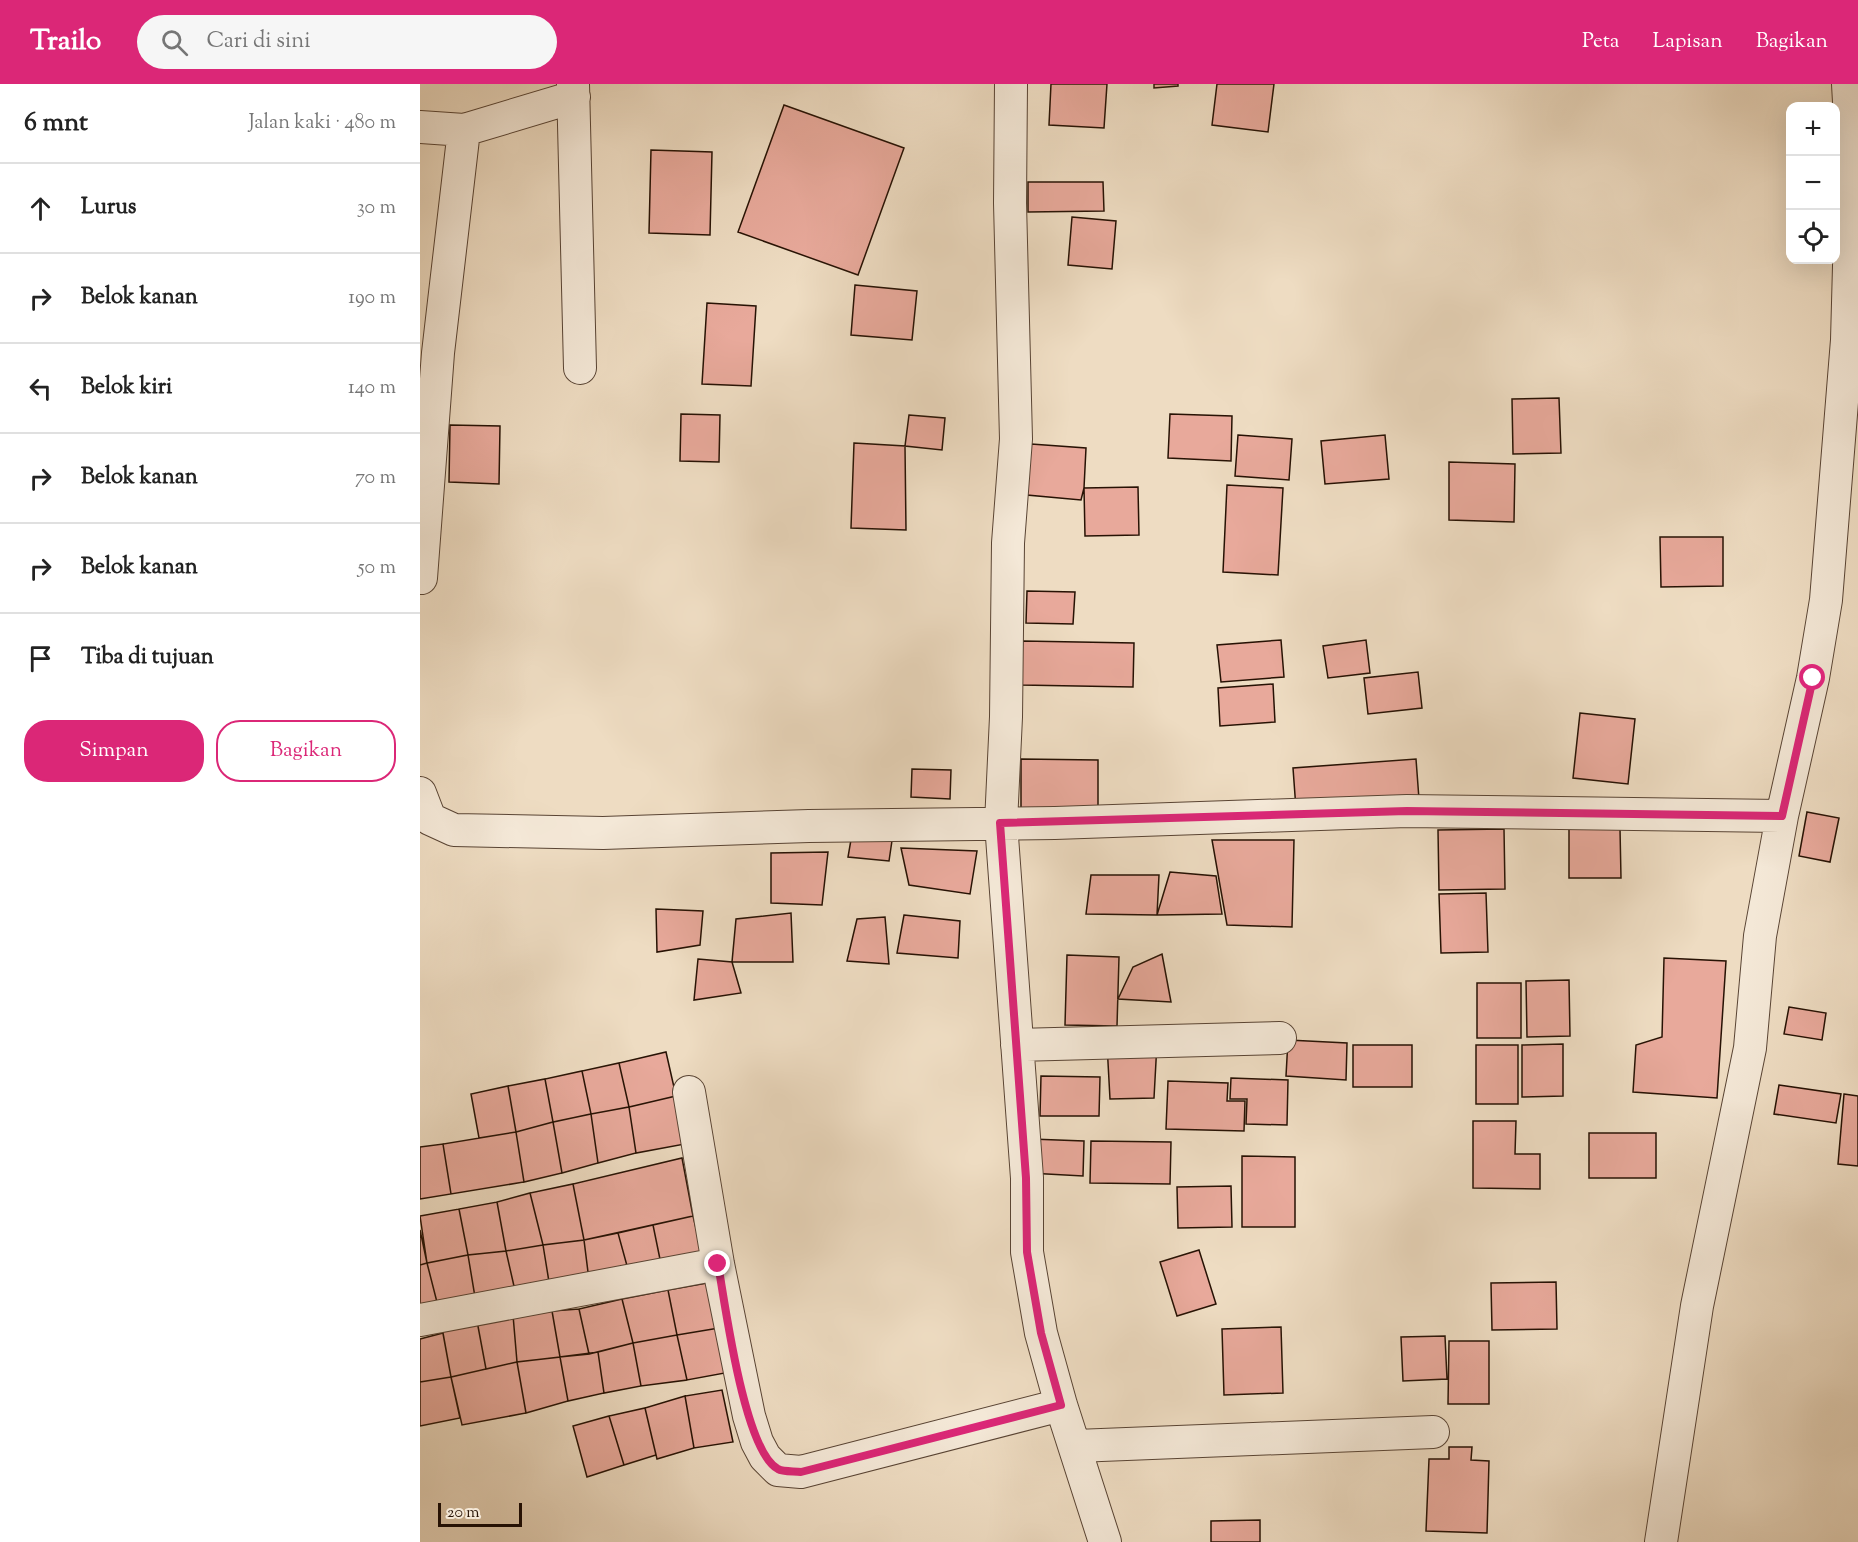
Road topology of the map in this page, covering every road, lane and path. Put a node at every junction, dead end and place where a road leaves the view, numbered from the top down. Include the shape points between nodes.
1 (1011, 84) edge
2 (1848, 84) edge
3 (574, 91) edge
4 (420, 128) edge
5 (464, 130) junction
6 (429, 353) edge
7 (580, 368) dead end
8 (421, 578) edge
9 (420, 793) edge
10 (1782, 816) junction
11 (1000, 823) junction
12 (1280, 1038) dead end
13 (1017, 1045) junction
14 (689, 1092) dead end
15 (718, 1264) junction
16 (420, 1320) edge
17 (1061, 1405) junction
18 (1433, 1432) dead end
19 (1076, 1446) junction
20 (1105, 1542) edge
21 (1661, 1542) edge

1 - 11 street via 1016,439 1008,543
2 - 10 street via 1852,155 1847,340 1833,527 1813,678
3 - 5 street
3 - 7 street
4 - 5 street
5 - 6 street
6 - 8 street
9 - 11 street via 430,819 454,830 479,832 603,833
10 - 11 street via 1407,811
10 - 21 street via 1760,936 1750,1048 1697,1306
11 - 13 street
12 - 13 street
13 - 17 street via 1027,1252 1041,1333
14 - 15 street
15 - 16 street
15 - 17 street via 749,1416 765,1457 778,1470 801,1472
17 - 19 street
18 - 19 street
19 - 20 street

